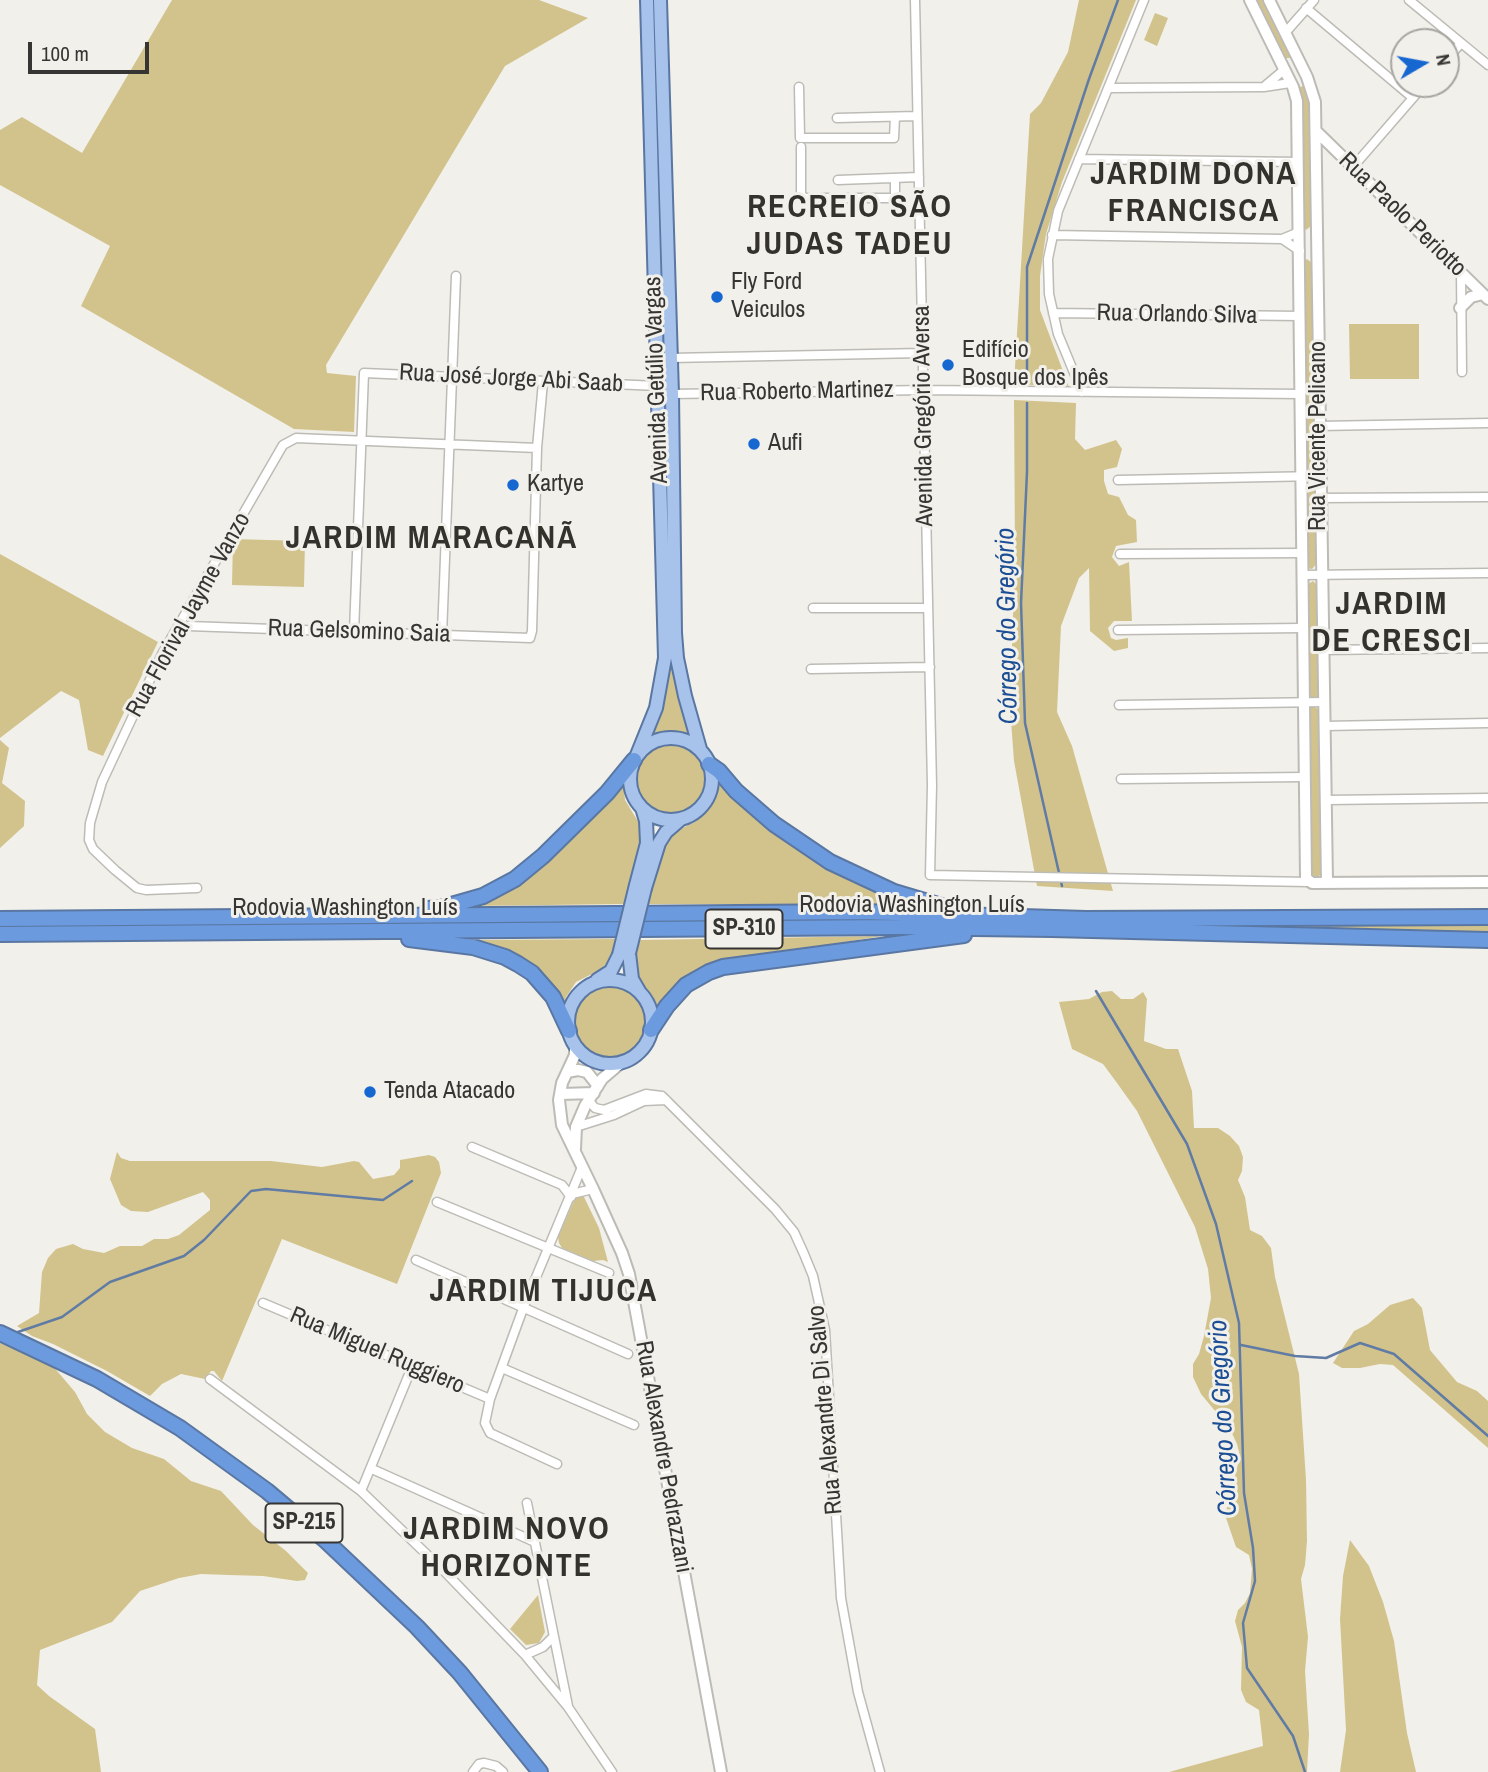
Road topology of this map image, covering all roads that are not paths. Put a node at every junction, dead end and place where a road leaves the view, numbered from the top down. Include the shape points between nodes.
1 (647, 0) edge
2 (660, 0) edge
3 (915, 0) edge
4 (1144, 0) edge
5 (1250, 0) edge
6 (1269, 0) edge
7 (1314, 0) edge
8 (1414, 1) edge
9 (1306, 8) junction
10 (1285, 33) junction
11 (1461, 43) joint
12 (1300, 62) junction
13 (1488, 65) edge
14 (1284, 70) junction
15 (1307, 77) junction
16 (1390, 79) edge
17 (1290, 83) junction
18 (799, 87) dead end
19 (1264, 87) junction
20 (1109, 88) junction
21 (1413, 98) edge
22 (917, 116) junction
23 (895, 117) junction
24 (837, 118) dead end
25 (1316, 131) junction
26 (801, 147) dead end
27 (1079, 159) junction
28 (1298, 162) junction
29 (1353, 167) junction
30 (919, 177) junction
31 (895, 178) junction
32 (838, 180) dead end
33 (1318, 232) junction
34 (1299, 233) junction
35 (1052, 235) junction
36 (1282, 239) junction
37 (1318, 250) junction
38 (1300, 251) junction
39 (1461, 273) junction
40 (456, 275) dead end
41 (1485, 296) edge
42 (1460, 308) junction
43 (1053, 313) junction
44 (1300, 316) junction
45 (923, 353) junction
46 (670, 358) junction
47 (1462, 372) dead end
48 (452, 377) junction
49 (543, 382) junction
50 (658, 386) junction
51 (925, 390) junction
52 (1082, 392) junction
53 (672, 394) junction
54 (1300, 394) junction
55 (1488, 423) edge
56 (1319, 426) junction
57 (362, 442) junction
58 (450, 444) junction
59 (537, 448) junction
60 (1319, 476) junction
61 (1301, 477) junction
62 (1118, 480) dead end
63 (1488, 497) edge
64 (1319, 498) junction
65 (1302, 553) junction
66 (1119, 554) dead end
67 (1488, 573) edge
68 (1320, 574) junction
69 (1302, 575) junction
70 (813, 608) dead end
71 (928, 608) junction
72 (188, 626) dead end
73 (1302, 628) junction
74 (1118, 629) dead end
75 (354, 632) junction
76 (442, 635) junction
77 (1488, 648) edge
78 (1322, 650) junction
79 (930, 667) junction
80 (811, 669) dead end
81 (1303, 702) junction
82 (1324, 702) junction
83 (1119, 705) dead end
84 (1488, 723) edge
85 (1324, 726) junction
86 (700, 749) junction
87 (636, 758) junction
88 (709, 764) junction
89 (1304, 777) junction
90 (1121, 779) dead end
91 (1488, 798) edge
92 (1326, 800) junction
93 (642, 808) junction
94 (681, 819) junction
95 (1308, 882) junction
96 (1326, 882) junction
97 (1488, 882) edge
98 (641, 886) junction
99 (197, 888) dead end
100 (0, 911) edge
101 (997, 916) junction
102 (336, 917) junction
103 (1488, 917) edge
104 (136, 918) junction
105 (0, 919) edge
106 (1052, 929) junction
107 (345, 932) junction
108 (0, 934) edge
109 (1488, 940) edge
110 (624, 954) junction
111 (589, 986) junction
112 (641, 995) junction
113 (651, 1031) junction
114 (572, 1038) junction
115 (622, 1062) junction
116 (567, 1072) junction
117 (593, 1093) junction
118 (561, 1094) junction
119 (666, 1100) junction
120 (560, 1114) junction
121 (576, 1127) junction
122 (472, 1147) dead end
123 (576, 1152) junction
124 (582, 1167) junction
125 (593, 1189) junction
126 (571, 1196) junction
127 (437, 1202) dead end
128 (549, 1247) junction
129 (416, 1259) dead end
130 (609, 1273) dead end
131 (263, 1303) dead end
132 (524, 1306) junction
133 (0, 1333) edge
134 (628, 1354) dead end
135 (412, 1367) junction
136 (502, 1368) junction
137 (210, 1379) dead end
138 (490, 1399) junction
139 (634, 1425) dead end
140 (557, 1464) dead end
141 (372, 1469) junction
142 (361, 1492) junction
143 (527, 1503) dead end
144 (535, 1542) junction
145 (553, 1637) junction
146 (525, 1655) junction
147 (568, 1707) junction
148 (473, 1772) edge
149 (503, 1772) edge
150 (540, 1772) edge
151 (612, 1772) edge
152 (721, 1772) edge
153 (880, 1772) edge

1 - 50 main road, Avenida Getúlio Vargas
2 - 46 main road, Avenida Getúlio Vargas
3 - 22 street, Avenida Gregório Aversa
4 - 20 street
5 - 14 street, Rua Vicente Pelicano
6 - 10 street, Rua Vicente Pelicano
7 - 9 street
8 - 11 street
9 - 10 street
9 - 16 street
10 - 12 street, Rua Vicente Pelicano
11 - 13 street
12 - 14 street
12 - 15 street, Rua Vicente Pelicano
14 - 17 street, Rua Vicente Pelicano
14 - 19 street
15 - 17 street
15 - 25 street, Rua Vicente Pelicano via 1315,102
17 - 19 street
17 - 28 street, Rua Vicente Pelicano via 1297,101
18 - 23 street via 801,139 894,138
19 - 20 street
20 - 27 street
21 - 29 street
22 - 23 street
22 - 30 street, Avenida Gregório Aversa
23 - 24 street
25 - 29 street, Rua Paolo Periotto
25 - 33 street, Rua Vicente Pelicano
26 - 31 street via 802,198 895,198
27 - 28 street
27 - 35 street
28 - 34 street, Rua Vicente Pelicano
29 - 39 street, Rua Paolo Periotto
30 - 31 street
30 - 45 street, Avenida Gregório Aversa
31 - 32 street
33 - 34 street
33 - 37 street, Rua Vicente Pelicano
34 - 36 street
34 - 38 street, Rua Vicente Pelicano
35 - 36 street
35 - 43 street via 1048,259
36 - 38 street
37 - 38 street
37 - 56 street, Rua Vicente Pelicano
38 - 44 street, Rua Vicente Pelicano
39 - 41 street, Rua Paolo Periotto
39 - 42 street
40 - 48 street
41 - 42 street via 1471,297
42 - 47 street
43 - 44 street, Rua Orlando Silva
43 - 52 street
44 - 54 street, Rua Vicente Pelicano
45 - 46 street
45 - 51 street, Avenida Gregório Aversa
46 - 53 main road, Avenida Getúlio Vargas
48 - 49 street, Rua José Jorge Abi Saab
48 - 57 street, Rua José Jorge Abi Saab via 364,373
48 - 58 street
49 - 50 street, Rua José Jorge Abi Saab
49 - 59 street
50 - 87 main road, Avenida Getúlio Vargas via 665,658 656,708
51 - 52 street, Rua Roberto Martinez
51 - 53 street, Rua Roberto Martinez
51 - 71 street, Avenida Gregório Aversa
52 - 54 street, Rua Roberto Martinez
53 - 86 main road, Avenida Getúlio Vargas via 676,645
54 - 61 street, Rua Vicente Pelicano
55 - 56 street
56 - 60 street, Rua Vicente Pelicano
57 - 58 street
57 - 75 street
57 - 99 street, Rua Florival Jayme Vanzo via 296,438 283,445 162,654 102,782 90,823 93,849 137,888
58 - 59 street
58 - 76 street
59 - 76 street, Rua Gelsomino Saia via 530,639
60 - 61 street
60 - 64 street, Rua Vicente Pelicano
61 - 62 street
61 - 65 street, Rua Vicente Pelicano
63 - 64 street
64 - 68 street, Rua Vicente Pelicano
65 - 66 street
65 - 69 street, Rua Vicente Pelicano
67 - 68 street
68 - 69 street
68 - 78 street, Rua Vicente Pelicano
69 - 73 street, Rua Vicente Pelicano
70 - 71 street
71 - 79 street, Avenida Gregório Aversa
72 - 75 street, Rua Gelsomino Saia
73 - 74 street
73 - 81 street, Rua Vicente Pelicano
75 - 76 street, Rua Gelsomino Saia
77 - 78 street
78 - 82 street, Rua Vicente Pelicano
79 - 80 street
79 - 95 street, Avenida Gregório Aversa via 930,875
81 - 82 street
81 - 83 street
81 - 89 street, Rua Vicente Pelicano
82 - 85 street, Rua Vicente Pelicano
84 - 85 street
85 - 92 street, Rua Vicente Pelicano
86 - 87 main road via 688,741 660,739
86 - 88 main road
87 - 93 main road via 630,785
87 - 102 highway via 543,856 499,888 441,908
88 - 94 main road via 712,778 704,804
88 - 101 highway via 775,824 847,871 929,904
89 - 90 street
89 - 95 street, Rua Vicente Pelicano
91 - 92 street
92 - 96 street, Rua Vicente Pelicano
93 - 94 main road via 667,820
93 - 98 main road via 647,843
94 - 98 main road via 659,843
95 - 96 street
96 - 97 street
98 - 110 main road, bridge
100 - 104 highway
101 - 102 highway, Rodovia Washington Luís / SP-310 via 862,912
101 - 103 highway, Rodovia Washington Luís / SP-310
102 - 104 highway, Rodovia Washington Luís / SP-310
104 - 105 highway, Rodovia Washington Luís / SP-310
106 - 107 highway, Rodovia Washington Luís / SP-310
106 - 109 highway, Rodovia Washington Luís / SP-310
106 - 113 highway via 723,967 686,985
107 - 108 highway, Rodovia Washington Luís / SP-310
107 - 114 highway via 473,947 505,957 532,973 553,997
110 - 111 main road via 611,971
110 - 112 main road
111 - 112 main road via 617,981
111 - 114 main road via 570,1010
112 - 113 main road via 648,1006
113 - 115 main road via 641,1051
114 - 115 main road via 595,1062
114 - 116 street, Rua Alexandre Pedrazzani via 575,1055
115 - 117 street, Rua Alexandre Pedrazzani
116 - 117 street via 587,1072
116 - 118 street, Rua Alexandre Pedrazzani
117 - 118 street
117 - 119 street via 595,1108 604,1110 646,1094 659,1094
117 - 121 street, Rua Alexandre Pedrazzani
118 - 120 street, Rua Alexandre Pedrazzani
119 - 121 street via 644,1101
119 - 153 street, Rua Alexandre Di Salvo via 775,1209 794,1232 813,1276 825,1330 841,1598 858,1692
120 - 121 street
120 - 123 street, Rua Alexandre Pedrazzani
121 - 123 street, Rua Alexandre Pedrazzani
122 - 126 street via 562,1185
123 - 124 street, Rua Alexandre Pedrazzani
124 - 125 street, Rua Alexandre Pedrazzani
124 - 126 street
125 - 126 street
125 - 152 street, Rua Alexandre Pedrazzani via 629,1274
126 - 128 street
127 - 128 street
128 - 130 street
128 - 132 street
129 - 132 street
131 - 135 street, Rua Miguel Ruggiero
132 - 134 street
132 - 136 street
133 - 150 highway, SP-215 via 97,1379 180,1428 267,1491 417,1627
135 - 138 street, Rua Miguel Ruggiero
135 - 141 street
136 - 138 street
136 - 139 street
137 - 142 street
138 - 140 street via 485,1423 490,1433
141 - 142 street
141 - 144 street
142 - 146 street
143 - 144 street
144 - 145 street
145 - 146 street
145 - 147 street
146 - 147 street
147 - 151 street
148 - 149 street via 484,1763

